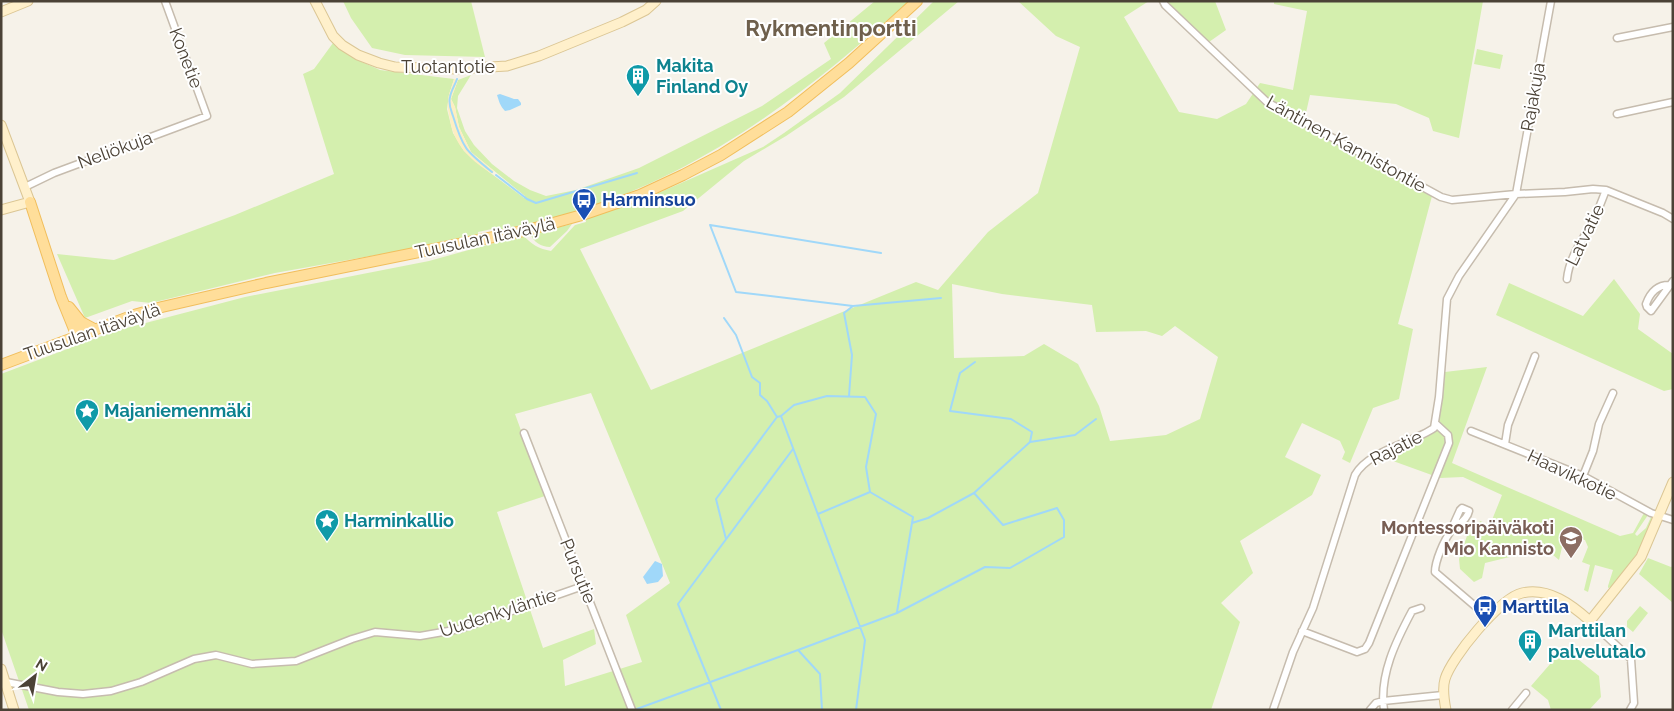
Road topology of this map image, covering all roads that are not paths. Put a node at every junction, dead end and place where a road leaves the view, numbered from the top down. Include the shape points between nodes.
1 (28, 1) edge
2 (164, 1) edge
3 (316, 1) edge
4 (656, 1) edge
5 (917, 1) edge
6 (1163, 1) edge
7 (1551, 1) edge
8 (1, 12) edge
9 (1673, 27) edge
10 (1617, 38) dead end
11 (1673, 102) edge
12 (1617, 114) dead end
13 (207, 116) joint
14 (1, 125) edge
15 (25, 187) junction
16 (1606, 190) junction
17 (1516, 194) junction
18 (30, 202) junction
19 (1, 210) edge
20 (1673, 219) edge
21 (51, 268) junction
22 (1566, 279) dead end
23 (94, 329) junction
24 (82, 334) junction
25 (59, 343) junction
26 (1535, 356) dead end
27 (1, 365) edge
28 (1612, 393) dead end
29 (1435, 423) junction
30 (1472, 431) dead end
31 (524, 433) dead end
32 (1505, 444) junction
33 (1583, 476) junction
34 (1673, 482) edge
35 (1658, 516) junction
36 (1673, 520) edge
37 (1450, 532) dead end
38 (583, 586) junction
39 (1421, 608) dead end
40 (1489, 618) junction
41 (1590, 622) junction
42 (1302, 631) junction
43 (1, 669) edge
44 (6, 682) junction
45 (1526, 694) dead end
46 (1443, 695) junction
47 (1383, 701) junction
48 (14, 710) edge
49 (632, 710) edge
50 (1274, 710) edge
51 (1370, 710) edge
52 (1384, 710) edge
53 (1446, 710) edge
54 (1512, 710) edge
55 (1630, 710) edge

1 - 8 street
2 - 13 street, Konetie
3 - 4 street, Tuotantotie via 333,36 358,55 395,67 456,69 507,66 538,56 622,22
5 - 23 main road, Tuusulan itäväylä via 849,63 788,112 721,155 640,195 528,230 214,294
6 - 17 street, Läntinen Kannistontie via 1260,96 1279,109 1441,197 1452,200
7 - 17 street, Rajakuja
9 - 10 street
11 - 12 street
13 - 15 street, Neliökuja via 54,173
14 - 15 street
15 - 18 street
16 - 17 street, Läntinen Kannistontie
16 - 20 street
16 - 22 street, Latvatie via 1575,251
17 - 29 street, Rajatie via 1458,276 1447,300
18 - 19 street
18 - 21 main road
21 - 23 main road via 76,317
21 - 24 main road via 70,322
21 - 25 main road via 68,325 67,334
23 - 24 main road, Tuusulan itäväylä
24 - 25 main road, Tuusulan itäväylä
25 - 27 main road, Tuusulan itäväylä
26 - 32 street via 1508,425
28 - 33 street
29 - 42 street, Rajatie via 1434,428 1424,435 1384,452 1360,467 1350,489 1313,608
29 - 42 street via 1448,435 1449,443 1369,643 1357,652
30 - 32 street, Haavikkotie
31 - 38 street, Pursutie
32 - 33 street, Haavikkotie
33 - 35 street, Haavikkotie
34 - 35 street
35 - 36 street, Haavikkotie
35 - 41 street via 1642,557
37 - 40 street via 1435,563 1435,572
38 - 44 street, Uudenkyläntie via 460,629 420,636 375,632 296,661 252,664 216,655 194,659 111,691 83,694
38 - 49 street, Pursutie
39 - 47 street via 1412,611 1392,653
40 - 41 street via 1511,597 1536,592 1563,600
40 - 46 street via 1450,667
41 - 55 street via 1631,659 1634,703
42 - 50 street, Rajatie
43 - 44 street
44 - 48 street
45 - 54 street
46 - 47 street
46 - 53 street
47 - 51 street
47 - 52 street

